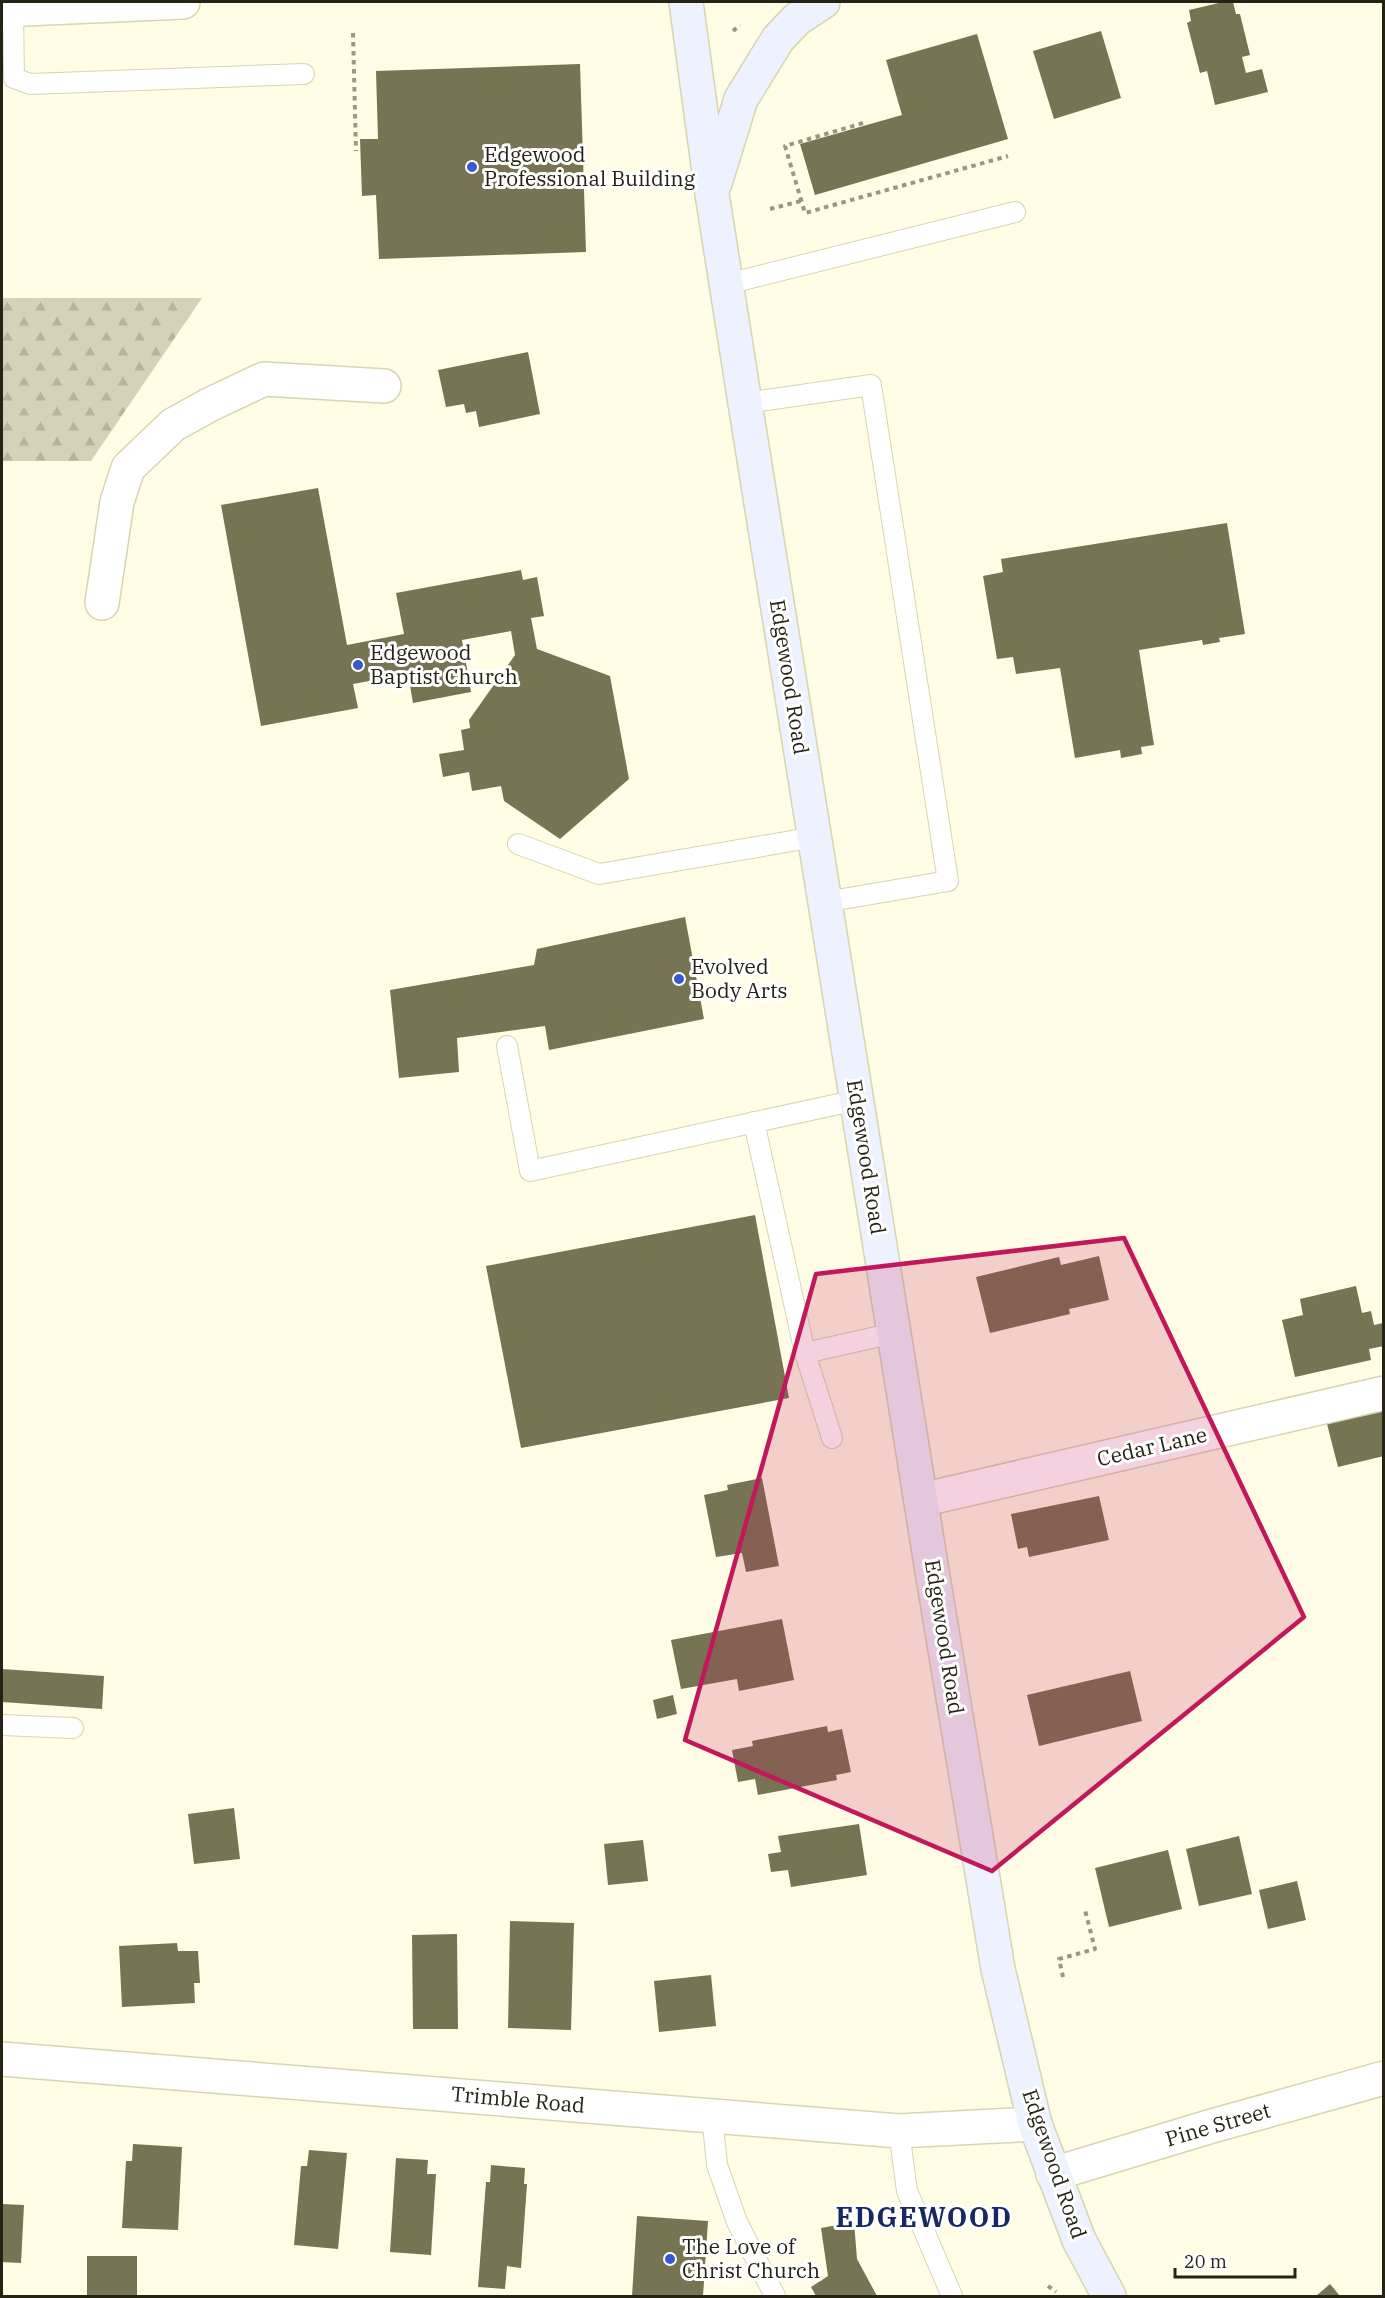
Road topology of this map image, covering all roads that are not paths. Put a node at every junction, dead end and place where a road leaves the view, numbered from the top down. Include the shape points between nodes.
1 (183, 2) edge
2 (686, 2) edge
3 (823, 2) edge
4 (7, 10) edge
5 (304, 74) dead end
6 (712, 194) junction
7 (1015, 212) dead end
8 (727, 284) junction
9 (384, 386) dead end
10 (746, 403) junction
11 (102, 603) dead end
12 (815, 837) junction
13 (518, 844) dead end
14 (825, 902) junction
15 (507, 1046) dead end
16 (857, 1100) junction
17 (754, 1122) junction
18 (894, 1334) junction
19 (804, 1353) junction
20 (1383, 1394) edge
21 (832, 1438) dead end
22 (921, 1500) junction
23 (2, 1725) edge
24 (73, 1728) dead end
25 (2, 2059) edge
26 (1383, 2078) edge
27 (712, 2115) junction
28 (1035, 2124) junction
29 (899, 2131) junction
30 (1053, 2174) junction
31 (775, 2296) edge
32 (952, 2296) edge
33 (1109, 2296) edge

1 - 4 street
2 - 6 main road, Edgewood Road
3 - 6 main road via 797,19 778,39 741,99
4 - 5 lane via 14,78 30,84
6 - 8 main road, Edgewood Road
7 - 8 lane
8 - 10 main road, Edgewood Road
9 - 11 street via 264,379 173,425 128,468 117,502
10 - 12 main road, Edgewood Road
10 - 14 lane via 871,385 948,881
12 - 13 lane via 599,874
12 - 14 main road, Edgewood Road
14 - 16 main road, Edgewood Road
15 - 17 lane via 530,1171
16 - 17 lane
16 - 18 main road, Edgewood Road
17 - 19 lane
18 - 19 lane
18 - 22 main road, Edgewood Road
19 - 21 lane
20 - 22 street, Cedar Lane
22 - 28 main road, Edgewood Road via 998,1969
23 - 24 lane
25 - 27 street, Trimble Road
26 - 30 street, Pine Street
27 - 29 street, Trimble Road
27 - 31 lane via 717,2165 737,2222
28 - 29 street, Trimble Road
28 - 30 main road, Edgewood Road
29 - 32 lane via 907,2191
30 - 33 main road, Edgewood Road via 1079,2240

